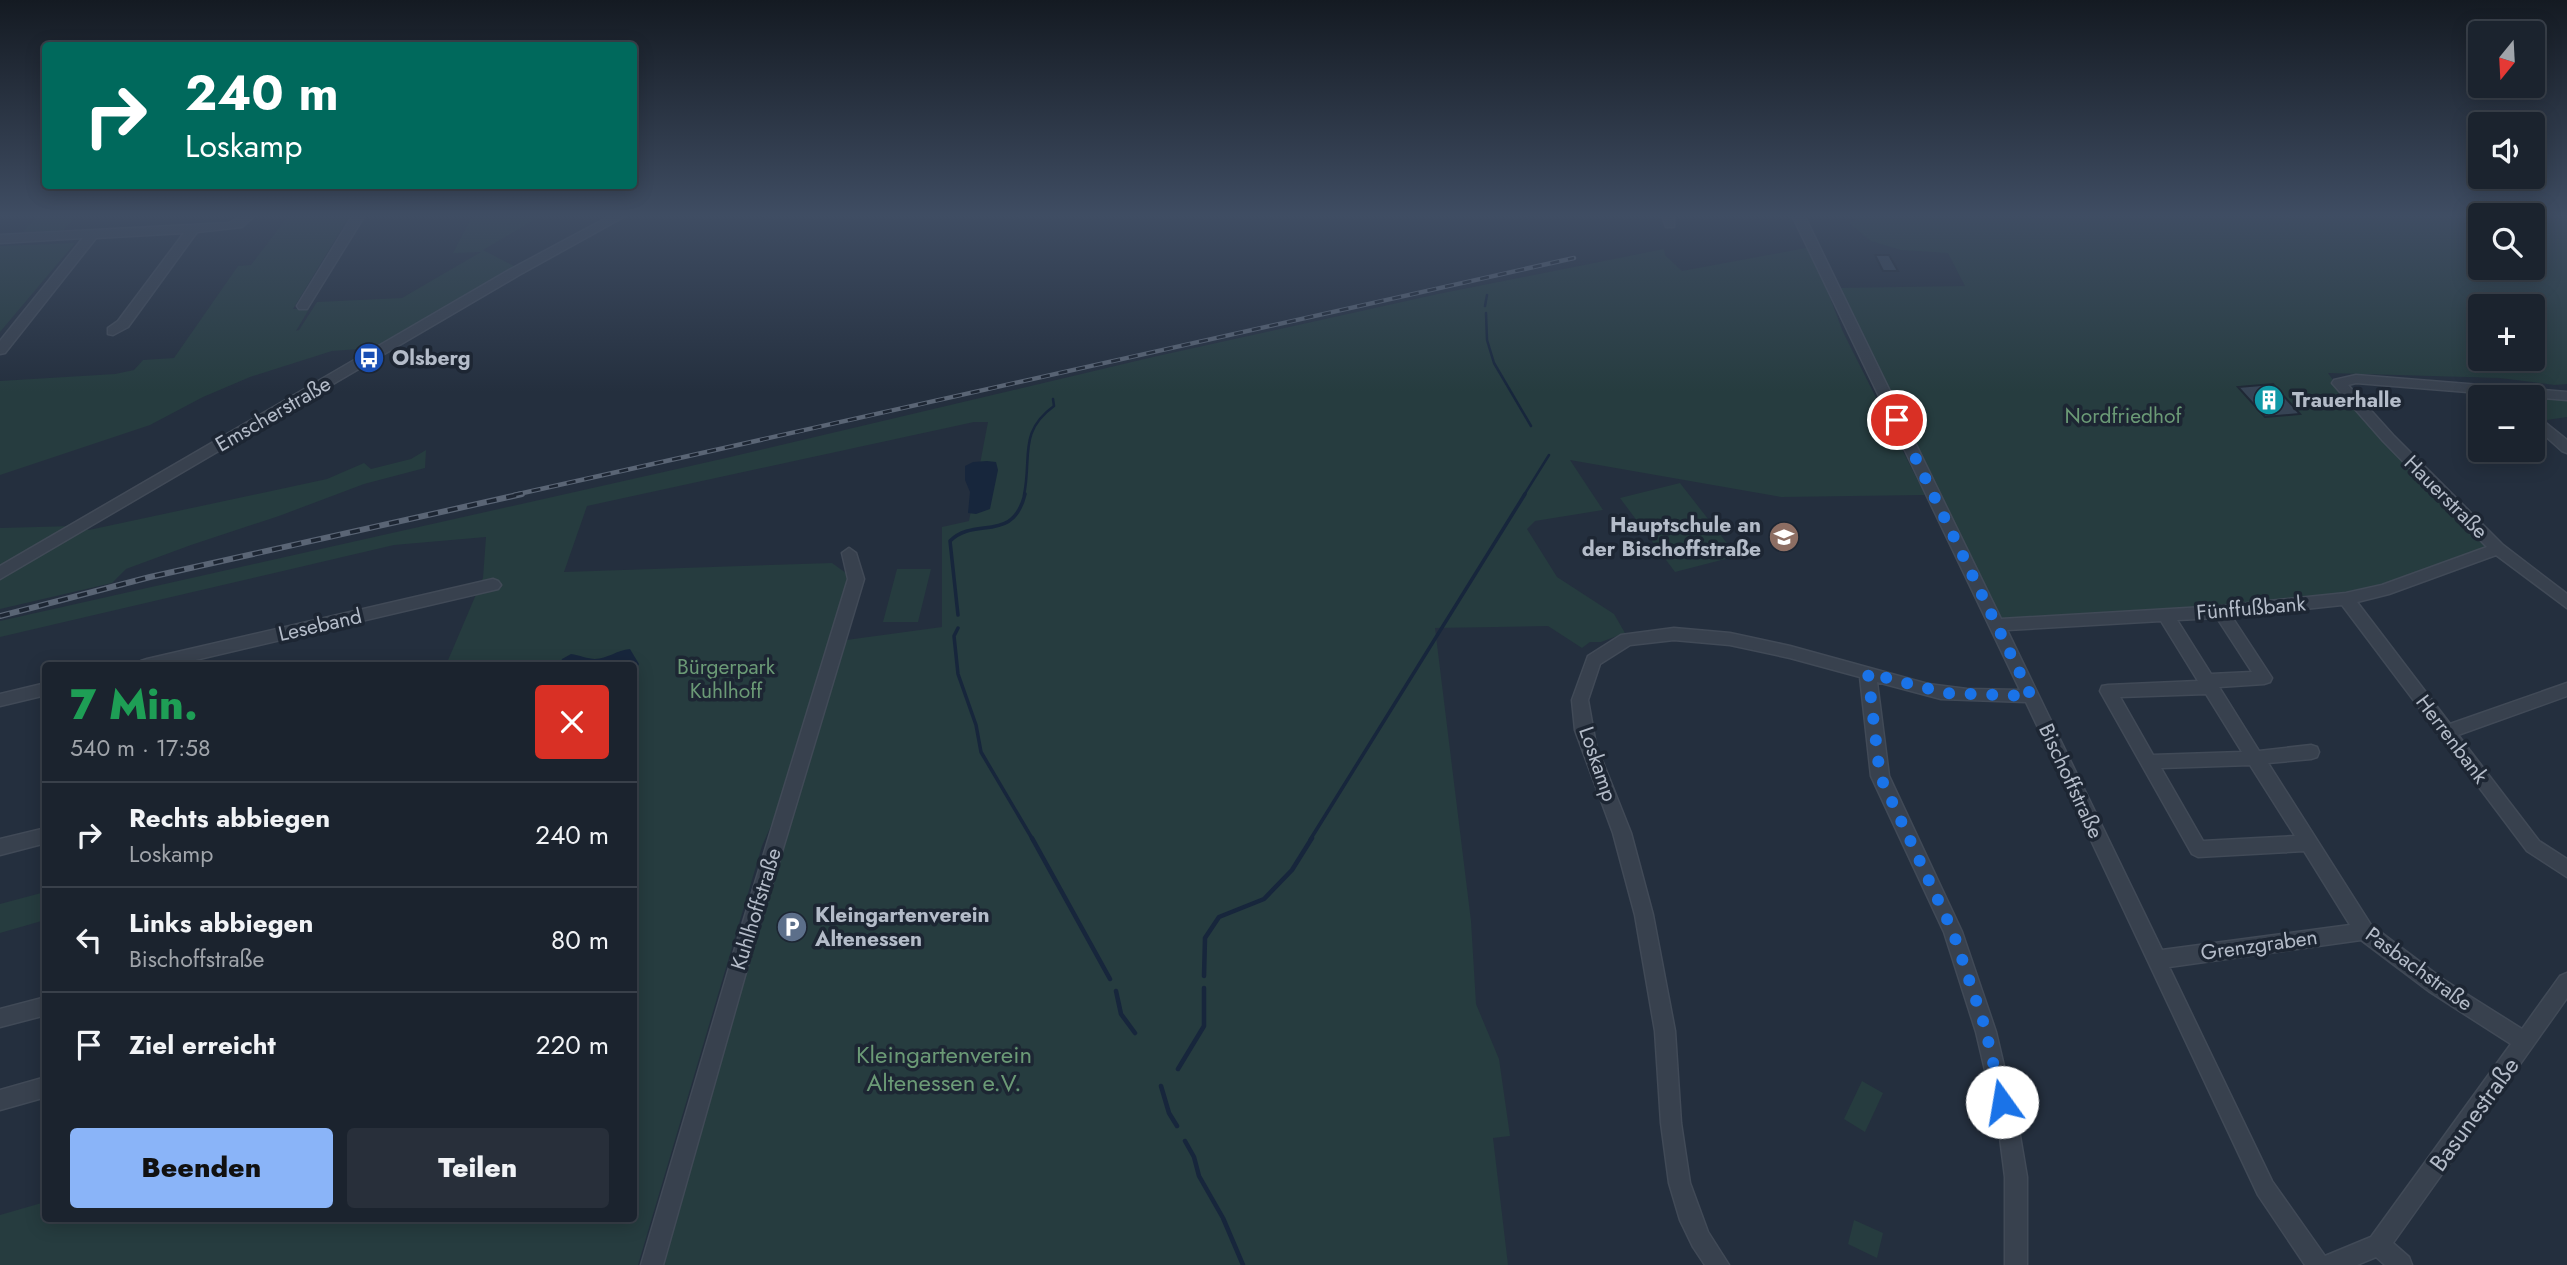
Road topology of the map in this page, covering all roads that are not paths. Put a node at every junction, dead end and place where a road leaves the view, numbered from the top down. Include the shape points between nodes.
1 (61, 274) edge
2 (159, 274) edge
3 (323, 274) edge
4 (512, 274) edge
5 (1827, 274) edge
6 (303, 306) dead end
7 (113, 331) dead end
8 (0, 350) edge
9 (2468, 389) edge
10 (2545, 395) edge
11 (2567, 396) edge
12 (2545, 428) edge
13 (2567, 448) edge
14 (2498, 550) junction
15 (849, 553) dead end
16 (0, 573) edge
17 (493, 585) dead end
18 (2346, 599) junction
19 (2567, 602) edge
20 (2221, 612) junction
21 (2165, 615) junction
22 (1996, 625) junction
23 (160, 662) edge
24 (1868, 673) junction
25 (2209, 684) junction
26 (2567, 689) edge
27 (42, 690) edge
28 (2031, 696) junction
29 (0, 700) edge
30 (2446, 732) junction
31 (2311, 752) dead end
32 (2254, 758) junction
33 (2148, 762) junction
34 (42, 836) edge
35 (2307, 843) junction
36 (0, 847) edge
37 (2567, 869) edge
38 (2364, 931) junction
39 (2155, 960) junction
40 (2567, 982) edge
41 (42, 1007) edge
42 (0, 1018) edge
43 (2526, 1042) junction
44 (42, 1088) edge
45 (0, 1100) edge
46 (2379, 1245) junction
47 (2320, 1264) edge
48 (652, 1265) edge
49 (1718, 1265) edge
50 (2016, 1265) edge
51 (2401, 1265) edge

1 - 8 street
2 - 7 street
3 - 6 street
4 - 16 street, Emscherstraße
5 - 22 street, Bischoffstraße
9 - 14 street, Hauerstraße via 2356,379 2339,383
10 - 11 street
12 - 13 street
14 - 18 street, Fünffußbank
14 - 19 street, Hauerstraße
15 - 48 street, Kuhlhoffstraße via 856,579
17 - 23 street, Leseband
18 - 20 street, Fünffußbank
18 - 30 street, Herrenbank
20 - 21 street, Fünffußbank
20 - 25 street via 2264,678
21 - 22 street, Fünffußbank
21 - 25 street, Pasbachstraße
22 - 28 street, Bischoffstraße
24 - 28 street, Loskamp via 1945,693
24 - 49 street, Loskamp via 1754,643 1679,634 1634,638 1611,647 1599,654 1583,679 1581,716 1635,875 1660,994 1675,1171 1687,1209
24 - 50 street via 1880,776 1953,932 1986,1032 2016,1177
25 - 32 street, Pasbachstraße
25 - 33 street via 2108,691
26 - 30 street
27 - 29 street
28 - 39 street, Bischoffstraße
30 - 37 street, Herrenbank via 2533,846
31 - 32 street
32 - 33 street
32 - 35 street, Pasbachstraße
33 - 35 street via 2198,849
34 - 36 street
35 - 38 street, Pasbachstraße
38 - 39 street, Grenzgraben
38 - 43 street, Pasbachstraße via 2437,986
39 - 47 street, Bischoffstraße via 2265,1188
40 - 43 street, Basunestraße
41 - 42 street
43 - 46 street, Basunestraße
44 - 45 street
46 - 47 street
46 - 51 street

